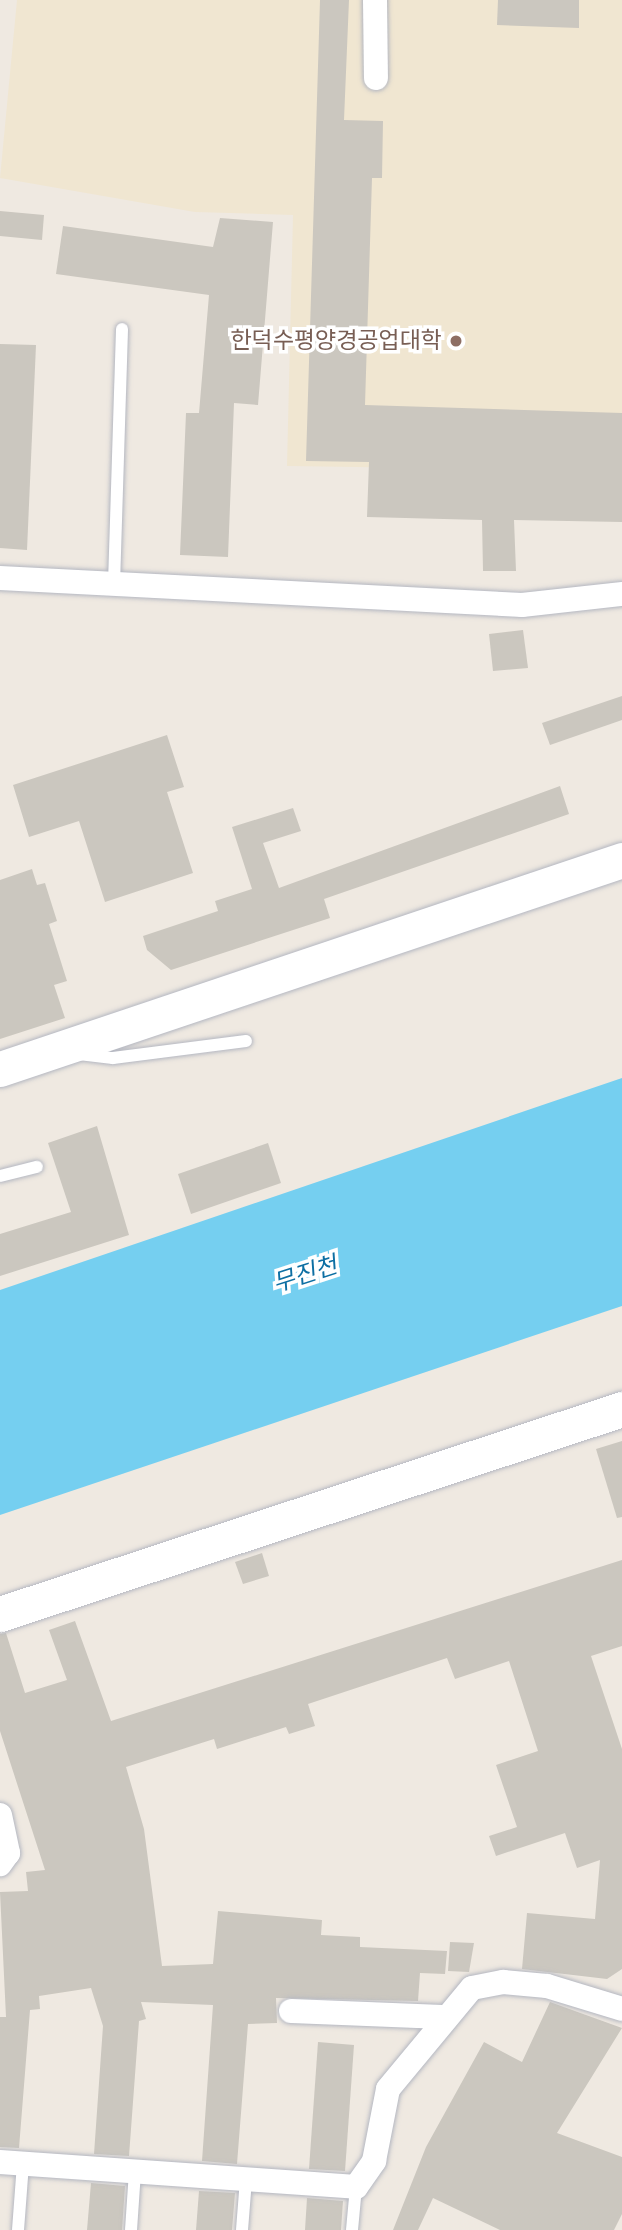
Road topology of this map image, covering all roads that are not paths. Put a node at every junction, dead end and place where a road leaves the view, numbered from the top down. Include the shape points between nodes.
1 (375, 0) edge
2 (376, 78) dead end
3 (122, 329) dead end
4 (0, 578) edge
5 (114, 584) junction
6 (622, 594) edge
7 (622, 859) edge
8 (246, 1041) dead end
9 (54, 1051) junction
10 (0, 1069) edge
11 (37, 1167) dead end
12 (0, 1176) edge
13 (622, 1409) edge
14 (0, 1614) edge
15 (0, 1815) edge
16 (0, 1864) edge
17 (622, 2009) edge
18 (291, 2011) dead end
19 (443, 2017) junction
20 (12, 2162) edge
21 (135, 2171) junction
22 (246, 2179) junction
23 (356, 2187) junction
24 (18, 2230) edge
25 (131, 2230) edge
26 (242, 2230) edge
27 (352, 2230) edge

1 - 2 street
3 - 5 lane
4 - 5 street
5 - 6 street via 522,605
7 - 9 street
8 - 9 lane via 113,1058
9 - 10 street
11 - 12 lane
13 - 14 street
15 - 16 street via 8,1853
17 - 19 street via 547,1986 503,1982 472,1988
18 - 19 street
19 - 23 street via 388,2089 374,2161
20 - 21 street
20 - 24 lane
21 - 22 street
21 - 25 lane
22 - 23 street
22 - 26 lane
23 - 27 lane

